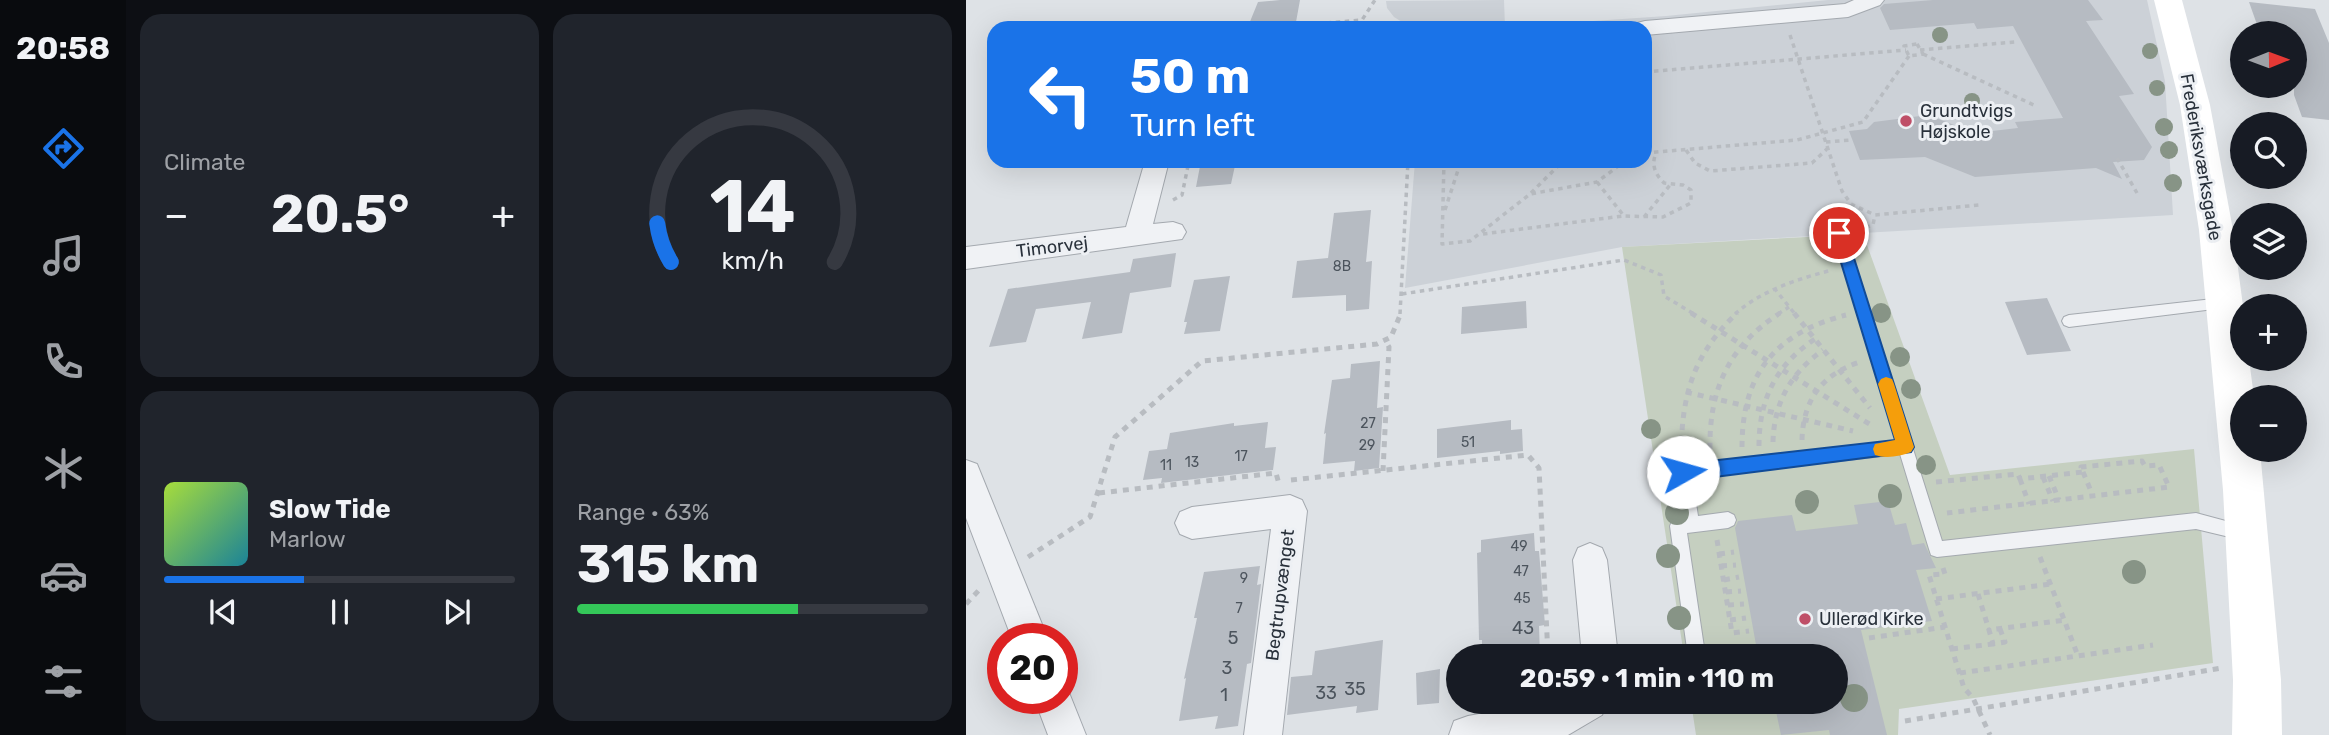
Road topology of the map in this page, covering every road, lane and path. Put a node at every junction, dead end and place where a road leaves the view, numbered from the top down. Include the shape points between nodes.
1 (1375, 0) edge
2 (1874, 0) edge
3 (2168, 0) edge
4 (1784, 18) junction
5 (1362, 20) joint
6 (1350, 21) edge
7 (1652, 27) edge
8 (2015, 42) dead end
9 (1906, 50) junction
10 (1922, 52) junction
11 (1909, 56) junction
12 (1798, 59) junction
13 (1652, 71) edge
14 (2036, 106) dead end
15 (1823, 134) junction
16 (1852, 140) dead end
17 (1826, 142) junction
18 (1828, 148) junction
19 (1685, 149) junction
20 (1652, 152) edge
21 (1656, 152) junction
22 (2117, 158) dead end
23 (1155, 168) edge
24 (1408, 168) edge
25 (1444, 168) edge
26 (1459, 168) edge
27 (1556, 168) edge
28 (1616, 168) edge
29 (1597, 182) junction
30 (1670, 185) junction
31 (2137, 193) dead end
32 (1530, 194) junction
33 (1979, 205) dead end
34 (1443, 216) junction
35 (1624, 216) junction
36 (1644, 216) junction
37 (1173, 232) dead end
38 (1839, 233) dead end
39 (1481, 234) junction
40 (1137, 236) junction
41 (966, 257) edge
42 (1850, 269) junction
43 (1774, 288) junction
44 (1402, 293) junction
45 (2224, 303) junction
46 (1789, 307) junction
47 (1864, 312) junction
48 (2069, 321) dead end
49 (1805, 327) junction
50 (1718, 330) junction
51 (1815, 339) junction
52 (1385, 340) junction
53 (1741, 344) junction
54 (1824, 350) junction
55 (1765, 359) junction
56 (1879, 359) junction
57 (1781, 369) junction
58 (1839, 370) junction
59 (1794, 377) junction
60 (1814, 390) junction
61 (1686, 392) junction
62 (1714, 399) junction
63 (1743, 406) junction
64 (1761, 410) junction
65 (1776, 413) junction
66 (1877, 417) dead end
67 (1803, 419) junction
68 (1871, 425) dead end
69 (1854, 431) dead end
70 (1905, 447) junction
71 (1805, 458) junction
72 (1768, 462) junction
73 (1745, 465) junction
74 (1712, 469) junction
75 (1383, 471) junction
76 (1683, 472) junction
77 (2083, 472) junction
78 (2046, 476) junction
79 (2020, 479) junction
80 (1917, 484) junction
81 (969, 491) edge
82 (1099, 493) junction
83 (2093, 496) junction
84 (1278, 497) junction
85 (2056, 501) junction
86 (2029, 504) junction
87 (1927, 516) junction
88 (1721, 521) joint
89 (1192, 523) dead end
90 (1690, 524) junction
91 (2247, 533) junction
92 (2034, 540) junction
93 (1937, 549) junction
94 (1734, 552) dead end
95 (1719, 554) junction
96 (1590, 560) dead end
97 (1736, 565) dead end
98 (1721, 566) junction
99 (1003, 573) junction
100 (1739, 578) dead end
101 (1724, 580) junction
102 (2051, 584) junction
103 (1741, 591) dead end
104 (1726, 592) junction
105 (1978, 594) junction
106 (1936, 599) junction
107 (1744, 604) dead end
108 (1727, 605) junction
109 (1746, 618) dead end
110 (1730, 620) junction
111 (2065, 621) junction
112 (1023, 623) edge
113 (1945, 627) junction
114 (2000, 629) junction
115 (1989, 630) junction
116 (1749, 631) dead end
117 (1869, 638) dead end
118 (1547, 644) edge
119 (1599, 644) edge
120 (1695, 644) edge
121 (1993, 644) junction
122 (2152, 645) dead end
123 (1952, 649) junction
124 (2078, 656) junction
125 (1959, 673) junction
126 (2257, 680) junction
127 (1978, 708) junction
128 (1059, 714) edge
129 (1571, 714) edge
130 (1905, 721) dead end
131 (1067, 735) edge
132 (1264, 735) edge
133 (1468, 735) edge
134 (1990, 735) edge
135 (2257, 735) edge

1 - 5 path
2 - 4 street via 1848,10
3 - 45 street, Frederiksværksgade via 2195,105
4 - 7 street
4 - 12 path
5 - 6 path
8 - 10 path
9 - 10 path via 1904,46 1917,44
9 - 11 path
9 - 12 path
10 - 11 path
10 - 14 path
11 - 15 path via 1863,122
12 - 13 path
12 - 15 path
15 - 17 path
15 - 19 path
16 - 17 path
17 - 18 path
18 - 19 path via 1812,163 1710,171 1695,163
18 - 33 path via 1842,191 1864,212 1875,215
19 - 21 path
20 - 21 path
21 - 30 path via 1655,171
22 - 31 path
23 - 40 street
24 - 44 path
25 - 34 path
26 - 34 path
27 - 32 path
28 - 29 path
29 - 32 path
29 - 35 path
30 - 36 path
30 - 36 path via 1691,190 1692,203 1663,217
32 - 39 path
34 - 39 path via 1442,244 1470,242
35 - 36 path
35 - 39 path
37 - 40 street, Timorvej
38 - 42 lane
40 - 41 street, Timorvej
42 - 43 path via 1818,273
42 - 47 lane
43 - 46 path
43 - 50 path via 1748,303
44 - 50 path via 1624,260 1661,275 1664,296
44 - 52 path via 1401,313 1391,337
45 - 48 lane
45 - 91 street, Frederiksværksgade
46 - 49 path
46 - 53 path
47 - 49 path
47 - 56 lane
49 - 51 path
49 - 55 path
50 - 53 path
50 - 61 path via 1698,361
51 - 54 path
51 - 57 path via 1798,349
52 - 75 path via 1389,347
52 - 82 path via 1202,361 1115,437
53 - 55 path
53 - 62 path
54 - 58 path
54 - 59 path
55 - 57 path
55 - 63 path
56 - 58 path
56 - 70 lane
57 - 59 path
57 - 64 path
58 - 60 path
58 - 66 path
59 - 60 path
59 - 65 path
60 - 67 path
60 - 68 path
61 - 62 path
61 - 76 path
62 - 63 path
62 - 74 path via 1709,420
63 - 64 path
63 - 73 path
64 - 65 path
64 - 72 path via 1758,434
65 - 67 path
65 - 72 path
67 - 69 path
67 - 71 path
70 - 71 lane
70 - 80 lane
71 - 72 lane
72 - 73 lane
73 - 74 lane
74 - 76 lane
75 - 84 path
75 - 118 path via 1528,455 1539,468
76 - 90 lane
77 - 78 path
77 - 83 path
77 - 83 path via 2081,467 2142,461 2145,466 2159,465 2169,487
78 - 79 path
78 - 85 path
79 - 80 path via 2018,474
79 - 86 path
80 - 87 lane
81 - 99 street
82 - 84 path via 1276,473
82 - 99 path via 1090,517
83 - 85 path
84 - 89 street, Begtrupvænget
84 - 132 street, Begtrupvænget via 1290,511
85 - 86 path
86 - 87 path
87 - 93 lane
88 - 90 lane
88 - 95 path
90 - 120 lane via 1678,526
91 - 92 lane via 2196,521
91 - 126 street, Frederiksværksgade
92 - 93 lane
92 - 102 path
93 - 106 path via 1945,574 1929,575
94 - 95 path
95 - 98 path
96 - 119 street
97 - 98 path
98 - 101 path
99 - 112 street
100 - 101 path
101 - 104 path
102 - 105 path
102 - 111 path
103 - 104 path
104 - 108 path
105 - 106 path
105 - 115 path
106 - 113 path
107 - 108 path
108 - 110 path
109 - 110 path
110 - 116 path via 1732,633
111 - 114 path
111 - 124 path
113 - 117 path
113 - 123 path
114 - 115 path
114 - 121 path via 2005,642
115 - 121 path
121 - 123 path
122 - 124 path
123 - 125 path
124 - 125 path
125 - 127 path
126 - 127 path via 2221,668
126 - 135 street, Frederiksværksgade
127 - 130 path
127 - 134 path
128 - 131 street
129 - 133 street

